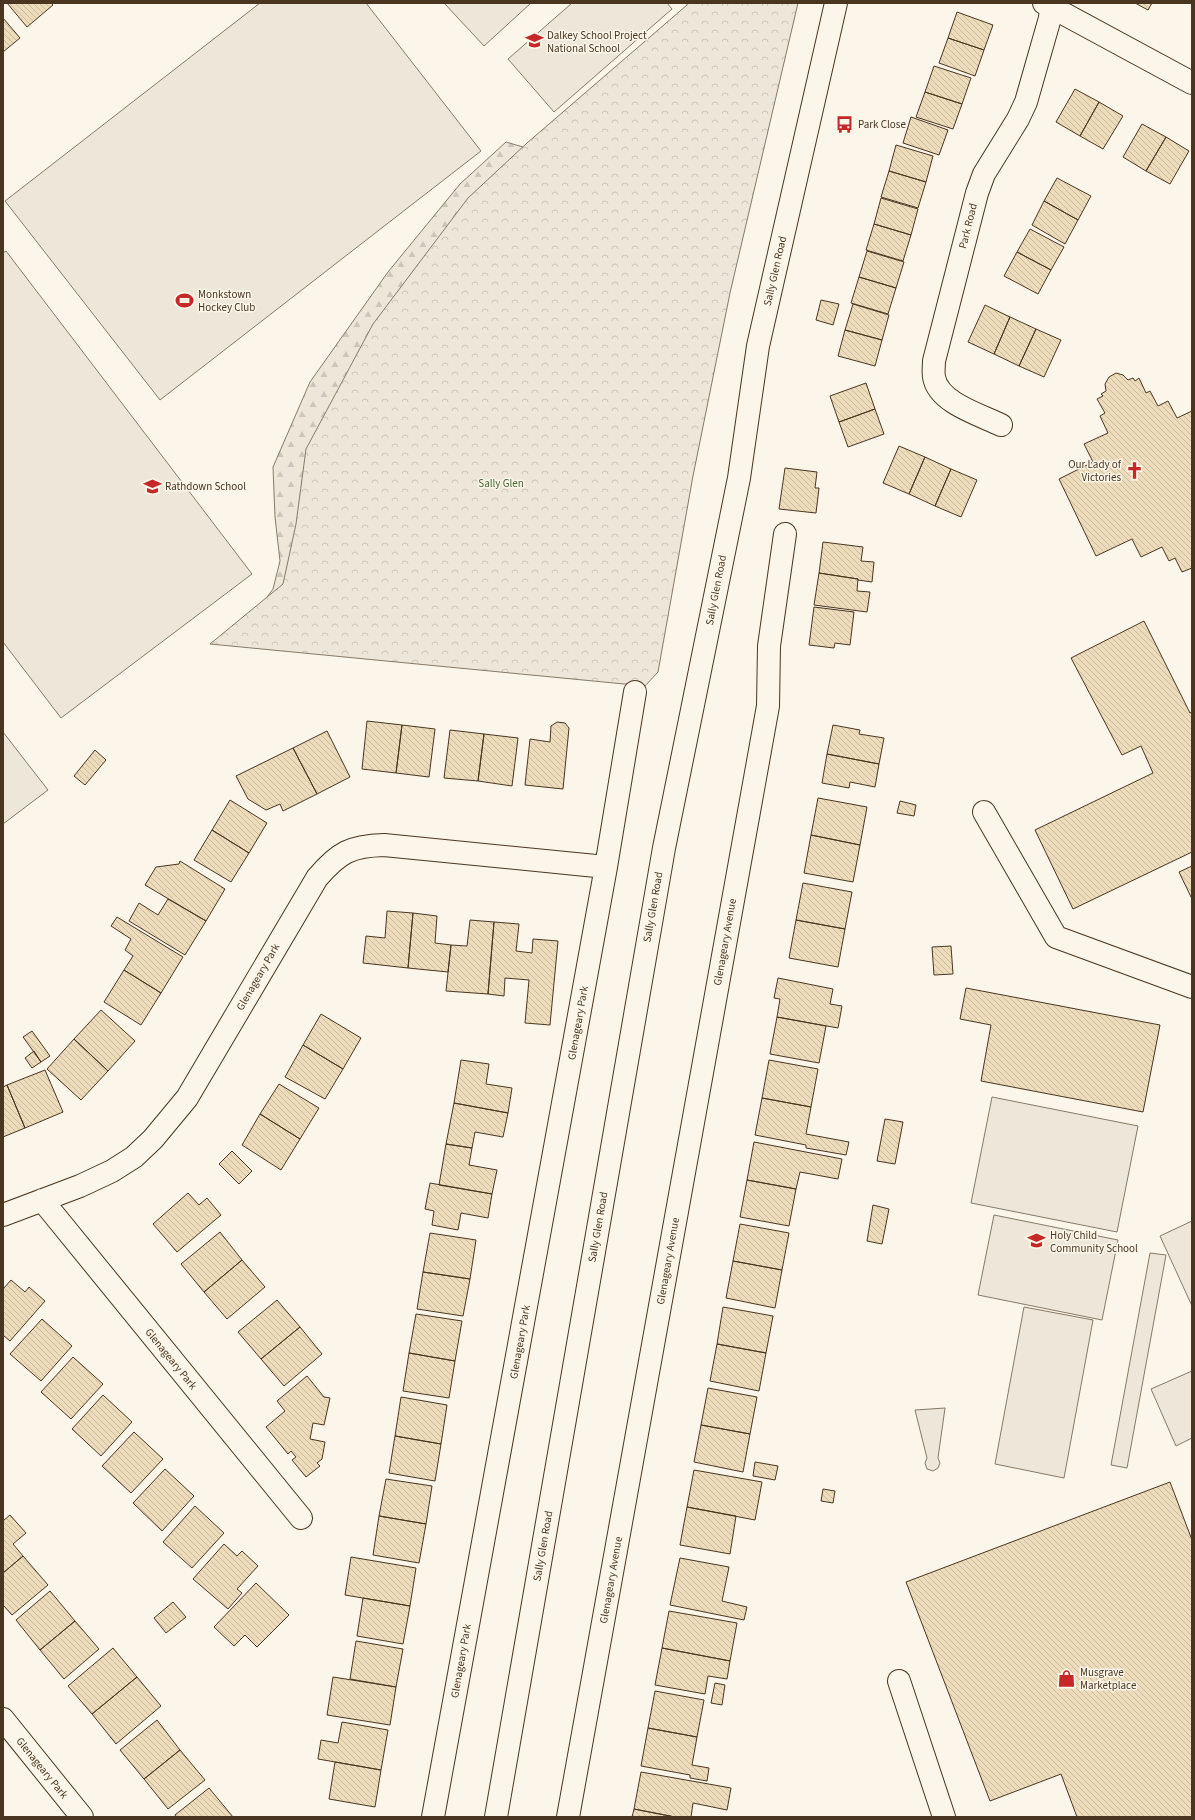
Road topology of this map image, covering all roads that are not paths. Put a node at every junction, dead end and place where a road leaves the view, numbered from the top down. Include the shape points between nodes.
1 (836, 3) edge
2 (1048, 4) edge
3 (1192, 83) edge
4 (1001, 425) dead end
5 (785, 534) dead end
6 (635, 692) dead end
7 (984, 812) dead end
8 (606, 867) junction
9 (1192, 987) edge
10 (42, 1200) junction
11 (3, 1215) edge
12 (300, 1518) dead end
13 (899, 1681) dead end
14 (3, 1719) edge
15 (82, 1817) edge
16 (433, 1817) edge
17 (496, 1817) edge
18 (568, 1817) edge
19 (944, 1817) edge

1 - 17 street, Sally Glen Road via 758,346 739,478 664,848
2 - 3 street
2 - 4 street, Park Road via 1050,18 1026,102 984,174 977,193 934,361 934,378 939,389 950,401
5 - 18 street, Glenageary Avenue via 769,646 768,706
6 - 8 street, Glenageary Park
7 - 9 street via 1056,937
8 - 10 street, Glenageary Park via 384,845 363,845 348,851 330,862 317,878 187,1098 170,1119 134,1157 112,1171
8 - 16 street, Glenageary Park
10 - 11 street, Glenageary Park
10 - 12 street, Glenageary Park
13 - 19 street
14 - 15 street, Glenageary Park

